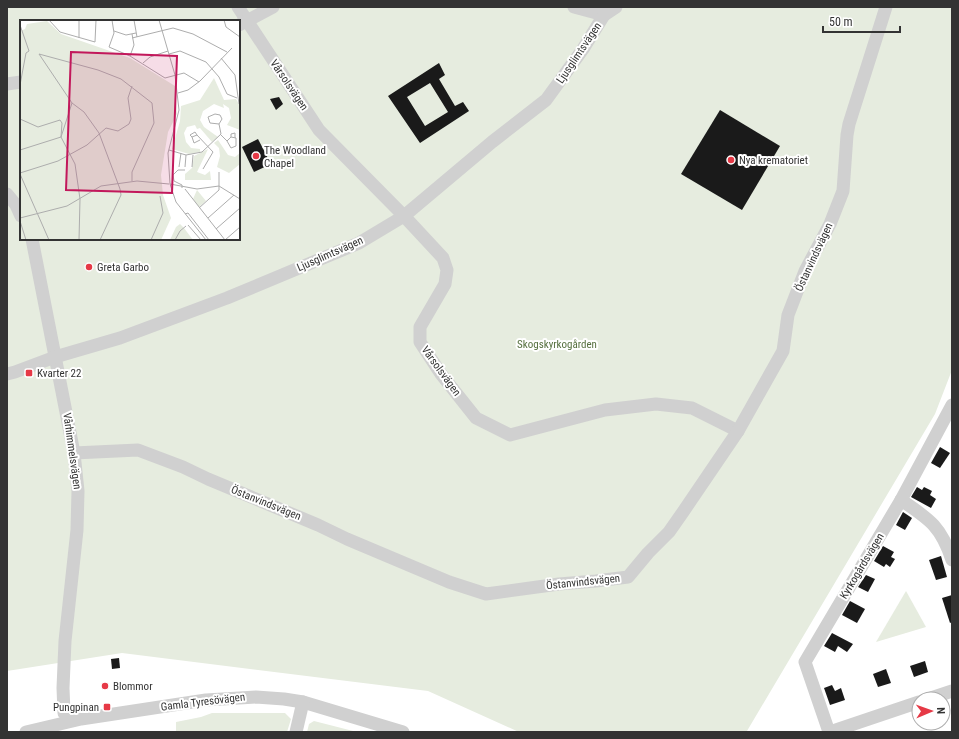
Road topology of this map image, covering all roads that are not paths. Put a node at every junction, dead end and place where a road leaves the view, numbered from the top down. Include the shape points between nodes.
1 (238, 7) edge
2 (273, 7) edge
3 (574, 7) edge
4 (616, 7) edge
5 (886, 7) edge
6 (604, 15) junction
7 (243, 23) edge
8 (20, 82) edge
9 (7, 84) edge
10 (7, 194) edge
11 (20, 214) edge
12 (404, 216) junction
13 (32, 240) edge
14 (55, 357) junction
15 (7, 374) edge
16 (952, 407) edge
17 (738, 431) junction
18 (74, 453) junction
19 (901, 500) junction
20 (952, 560) edge
21 (303, 702) junction
22 (911, 705) edge
23 (64, 722) edge
24 (26, 732) edge
25 (296, 732) edge
26 (403, 732) edge
27 (830, 732) edge

1 - 7 street, Vårsolsvägen
2 - 7 street
3 - 6 street
4 - 6 street
5 - 17 street, Östanvindsvägen via 849,124 843,191 788,315 783,351
6 - 12 street, Ljusglimtsvägen via 546,100
7 - 12 street, Vårsolsvägen via 319,130
8 - 9 street
10 - 11 street
12 - 14 street, Ljusglimtsvägen via 360,243 227,298 117,339
12 - 17 street, Vårsolsvägen via 443,258 447,270 445,284 420,328 420,342 441,374 476,418 510,435 605,410 656,404 692,408
13 - 14 street, Vårhimmelsvägen
14 - 15 street, Ljusglimtsvägen
14 - 18 street, Vårhimmelsvägen
16 - 19 street, Kyrkogårdsvägen
17 - 18 street, Östanvindsvägen via 669,532 628,577 486,594 438,578 145,452 138,450
18 - 23 street, Vårhimmelsvägen via 78,491 77,530 65,641
19 - 20 street via 930,520 940,531
19 - 27 street, Kyrkogårdsvägen via 806,662
21 - 23 street, Gamla Tyresövägen via 240,697
21 - 25 street
21 - 26 street, Gamla Tyresövägen
22 - 27 street
23 - 24 street, Gamla Tyresövägen

